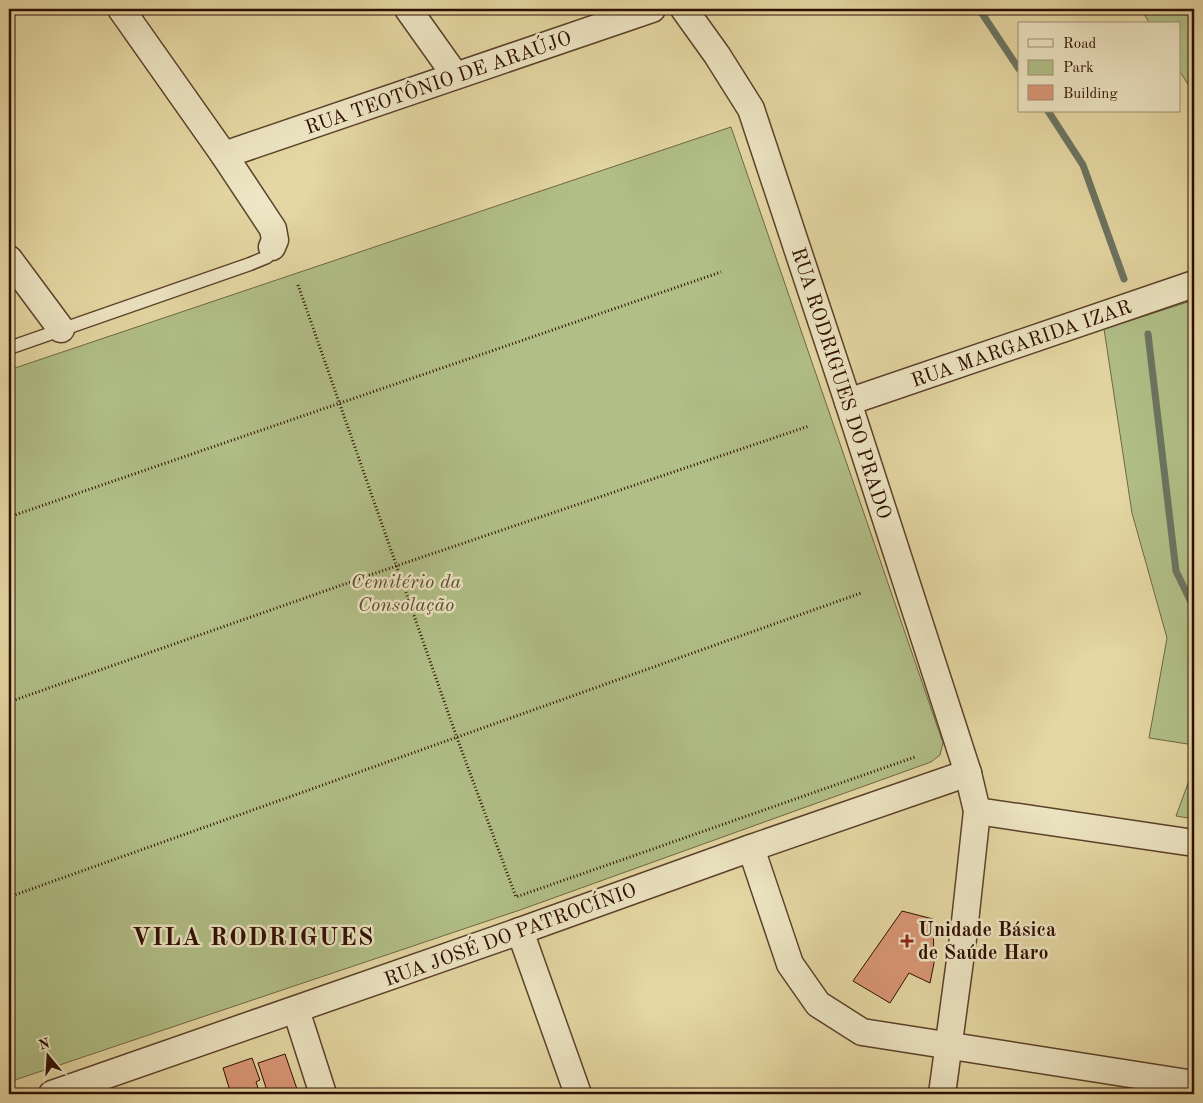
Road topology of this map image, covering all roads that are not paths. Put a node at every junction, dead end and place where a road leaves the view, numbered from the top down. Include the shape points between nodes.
1 (121, 9) edge
2 (408, 9) edge
3 (652, 9) edge
4 (684, 9) edge
5 (455, 75) junction
6 (224, 155) junction
7 (272, 247) joint
8 (9, 259) edge
9 (1194, 284) edge
10 (61, 329) junction
11 (9, 348) edge
12 (848, 402) junction
13 (968, 773) junction
14 (977, 811) junction
15 (1194, 843) edge
16 (751, 848) junction
17 (520, 931) junction
18 (296, 1010) junction
19 (949, 1045) junction
20 (1194, 1084) edge
21 (61, 1093) edge
22 (323, 1094) edge
23 (578, 1094) edge
24 (942, 1094) edge

1 - 6 street
2 - 5 street
3 - 5 street, RUA TEOTÔNIO DE ARAÚJO
4 - 12 street, RUA RODRIGUES DO PRADO via 751,109
5 - 6 street, RUA TEOTÔNIO DE ARAÚJO
6 - 7 street via 273,229 275,240
7 - 10 lane via 267,257 250,264
8 - 10 street
9 - 12 street, RUA MARGARIDA IZAR
10 - 11 lane
12 - 13 street, RUA RODRIGUES DO PRADO
13 - 14 street, RUA RODRIGUES DO PRADO
13 - 16 street, RUA JOSÉ DO PATROCÍNIO
14 - 15 street
14 - 19 street, RUA RODRIGUES DO PRADO
16 - 17 street, RUA JOSÉ DO PATROCÍNIO
16 - 19 street via 790,964 818,1004 862,1032
17 - 18 street, RUA JOSÉ DO PATROCÍNIO
17 - 23 street
18 - 21 street, RUA JOSÉ DO PATROCÍNIO
18 - 22 street
19 - 20 street
19 - 24 street, RUA RODRIGUES DO PRADO

